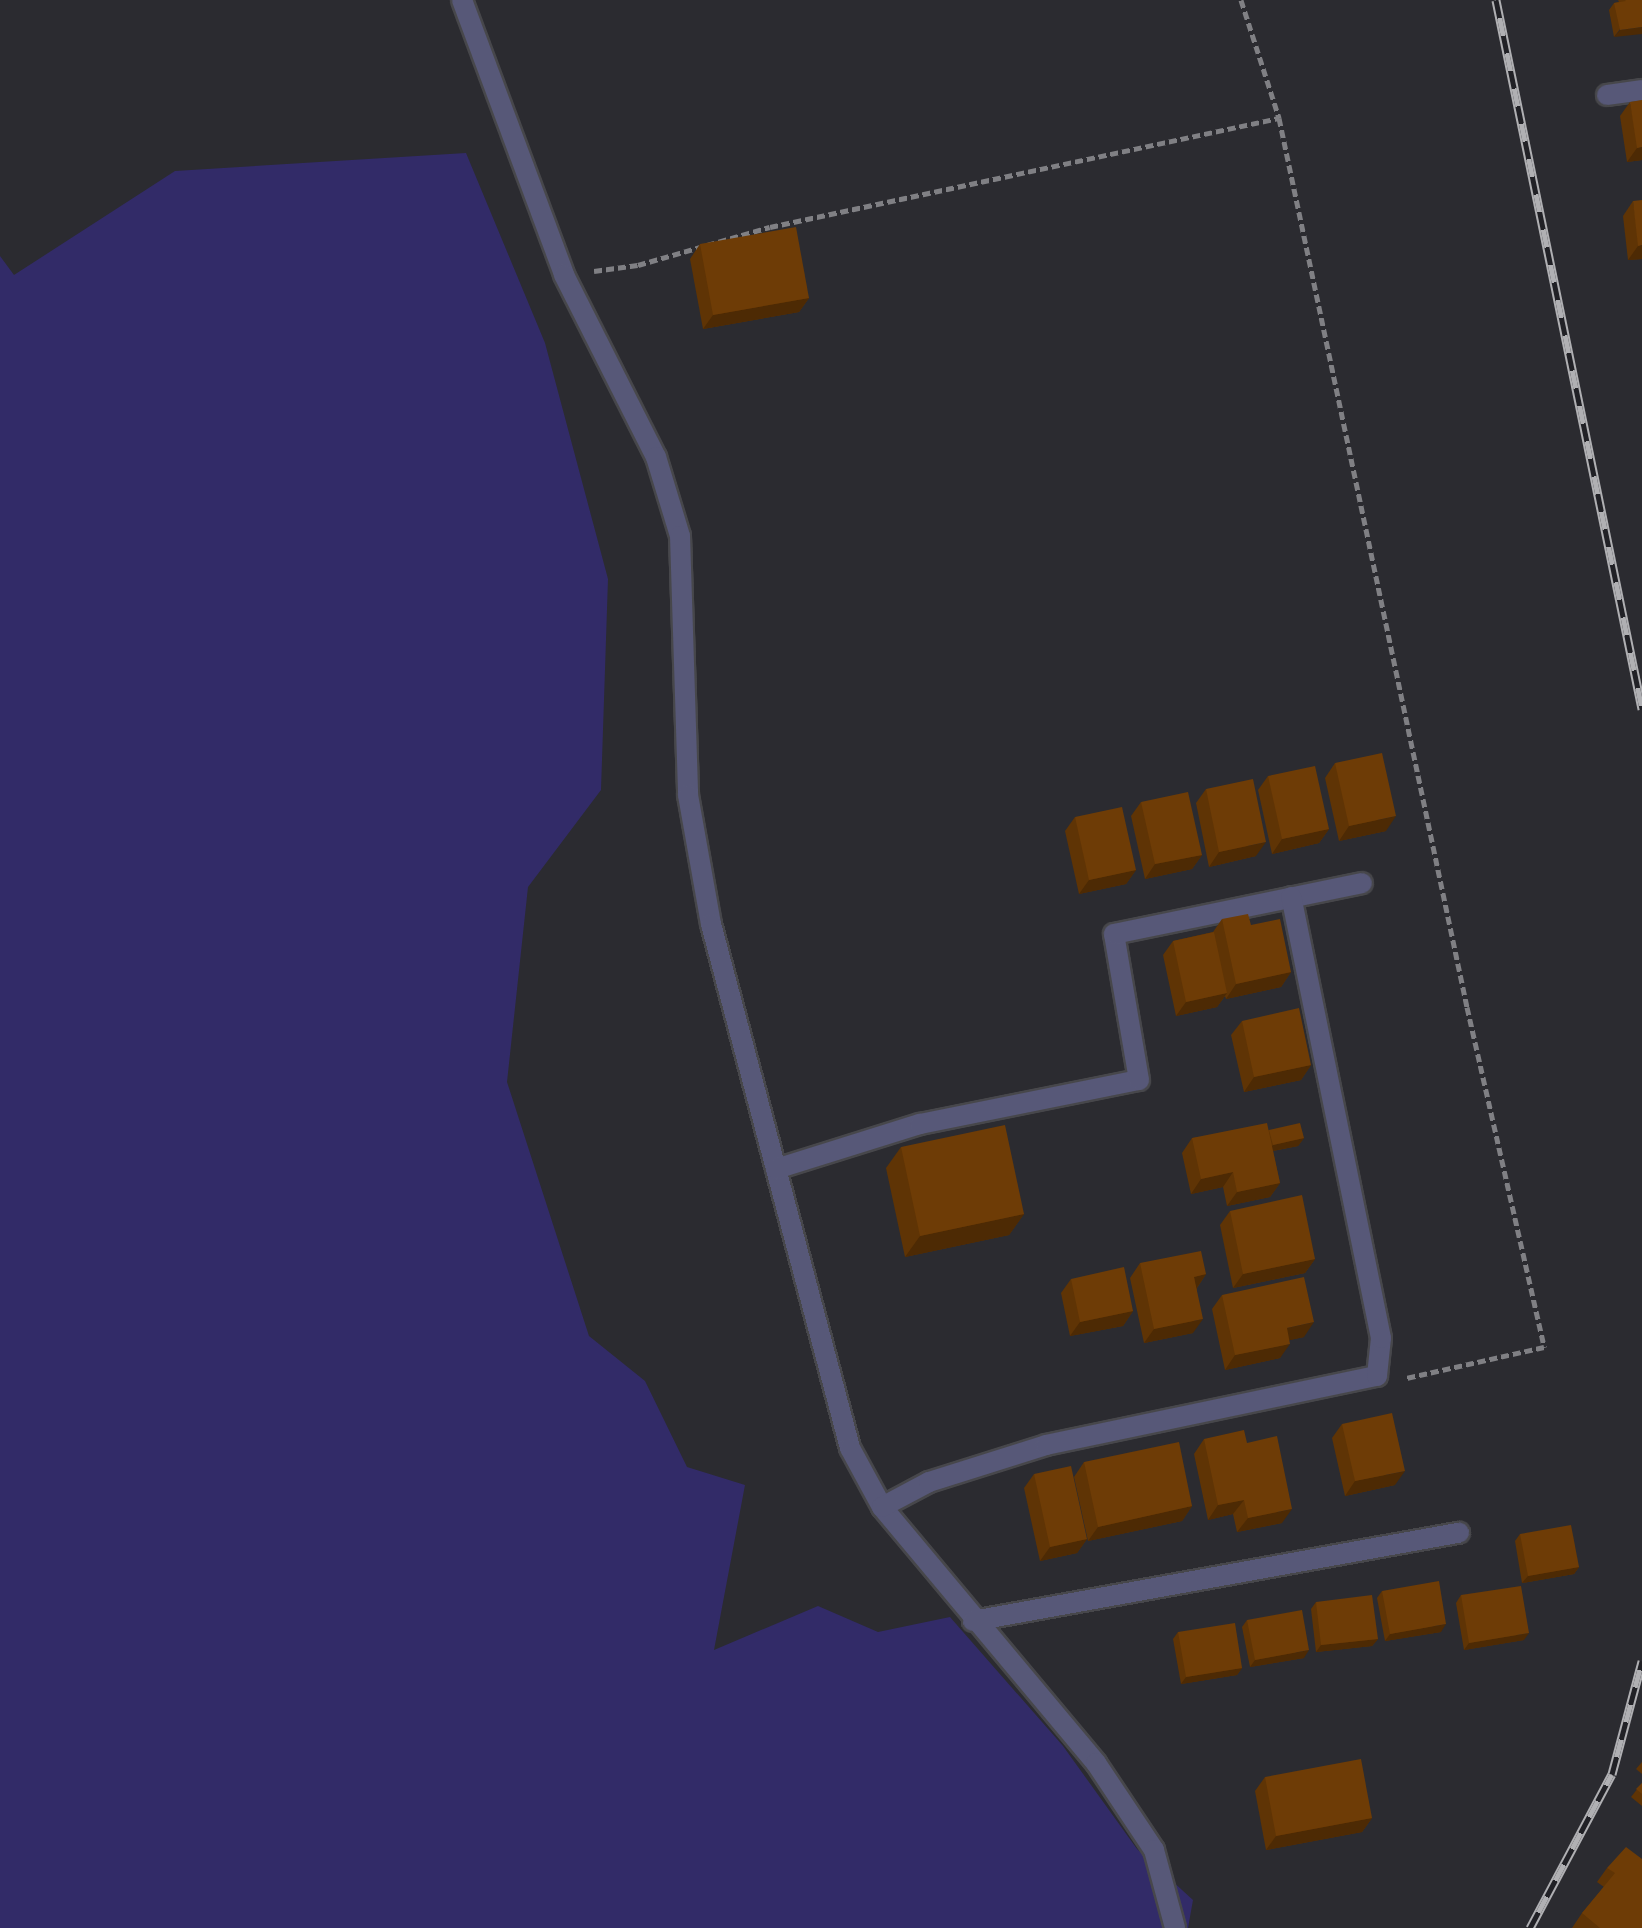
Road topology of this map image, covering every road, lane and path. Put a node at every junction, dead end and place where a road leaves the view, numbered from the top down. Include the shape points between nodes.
1 (462, 0) edge
2 (1241, 0) edge
3 (1642, 90) edge
4 (1607, 95) dead end
5 (1279, 118) junction
6 (564, 275) junction
7 (1362, 883) dead end
8 (1291, 897) junction
9 (776, 1169) junction
10 (1377, 1376) junction
11 (882, 1507) junction
12 (1459, 1533) dead end
13 (973, 1621) junction
14 (1175, 1928) edge

1 - 6 street
2 - 5 path
3 - 4 street
5 - 6 path via 725,237 638,265
5 - 10 path via 1463,992 1544,1347 1408,1378
6 - 9 street via 656,457 680,536 688,795 711,924
7 - 8 street
8 - 9 street via 1114,934 1139,1080 920,1124
8 - 10 street via 1381,1338
9 - 11 street via 850,1448
10 - 11 street via 1046,1445 929,1482
11 - 13 street
12 - 13 street
13 - 14 street via 1057,1710 1154,1850

